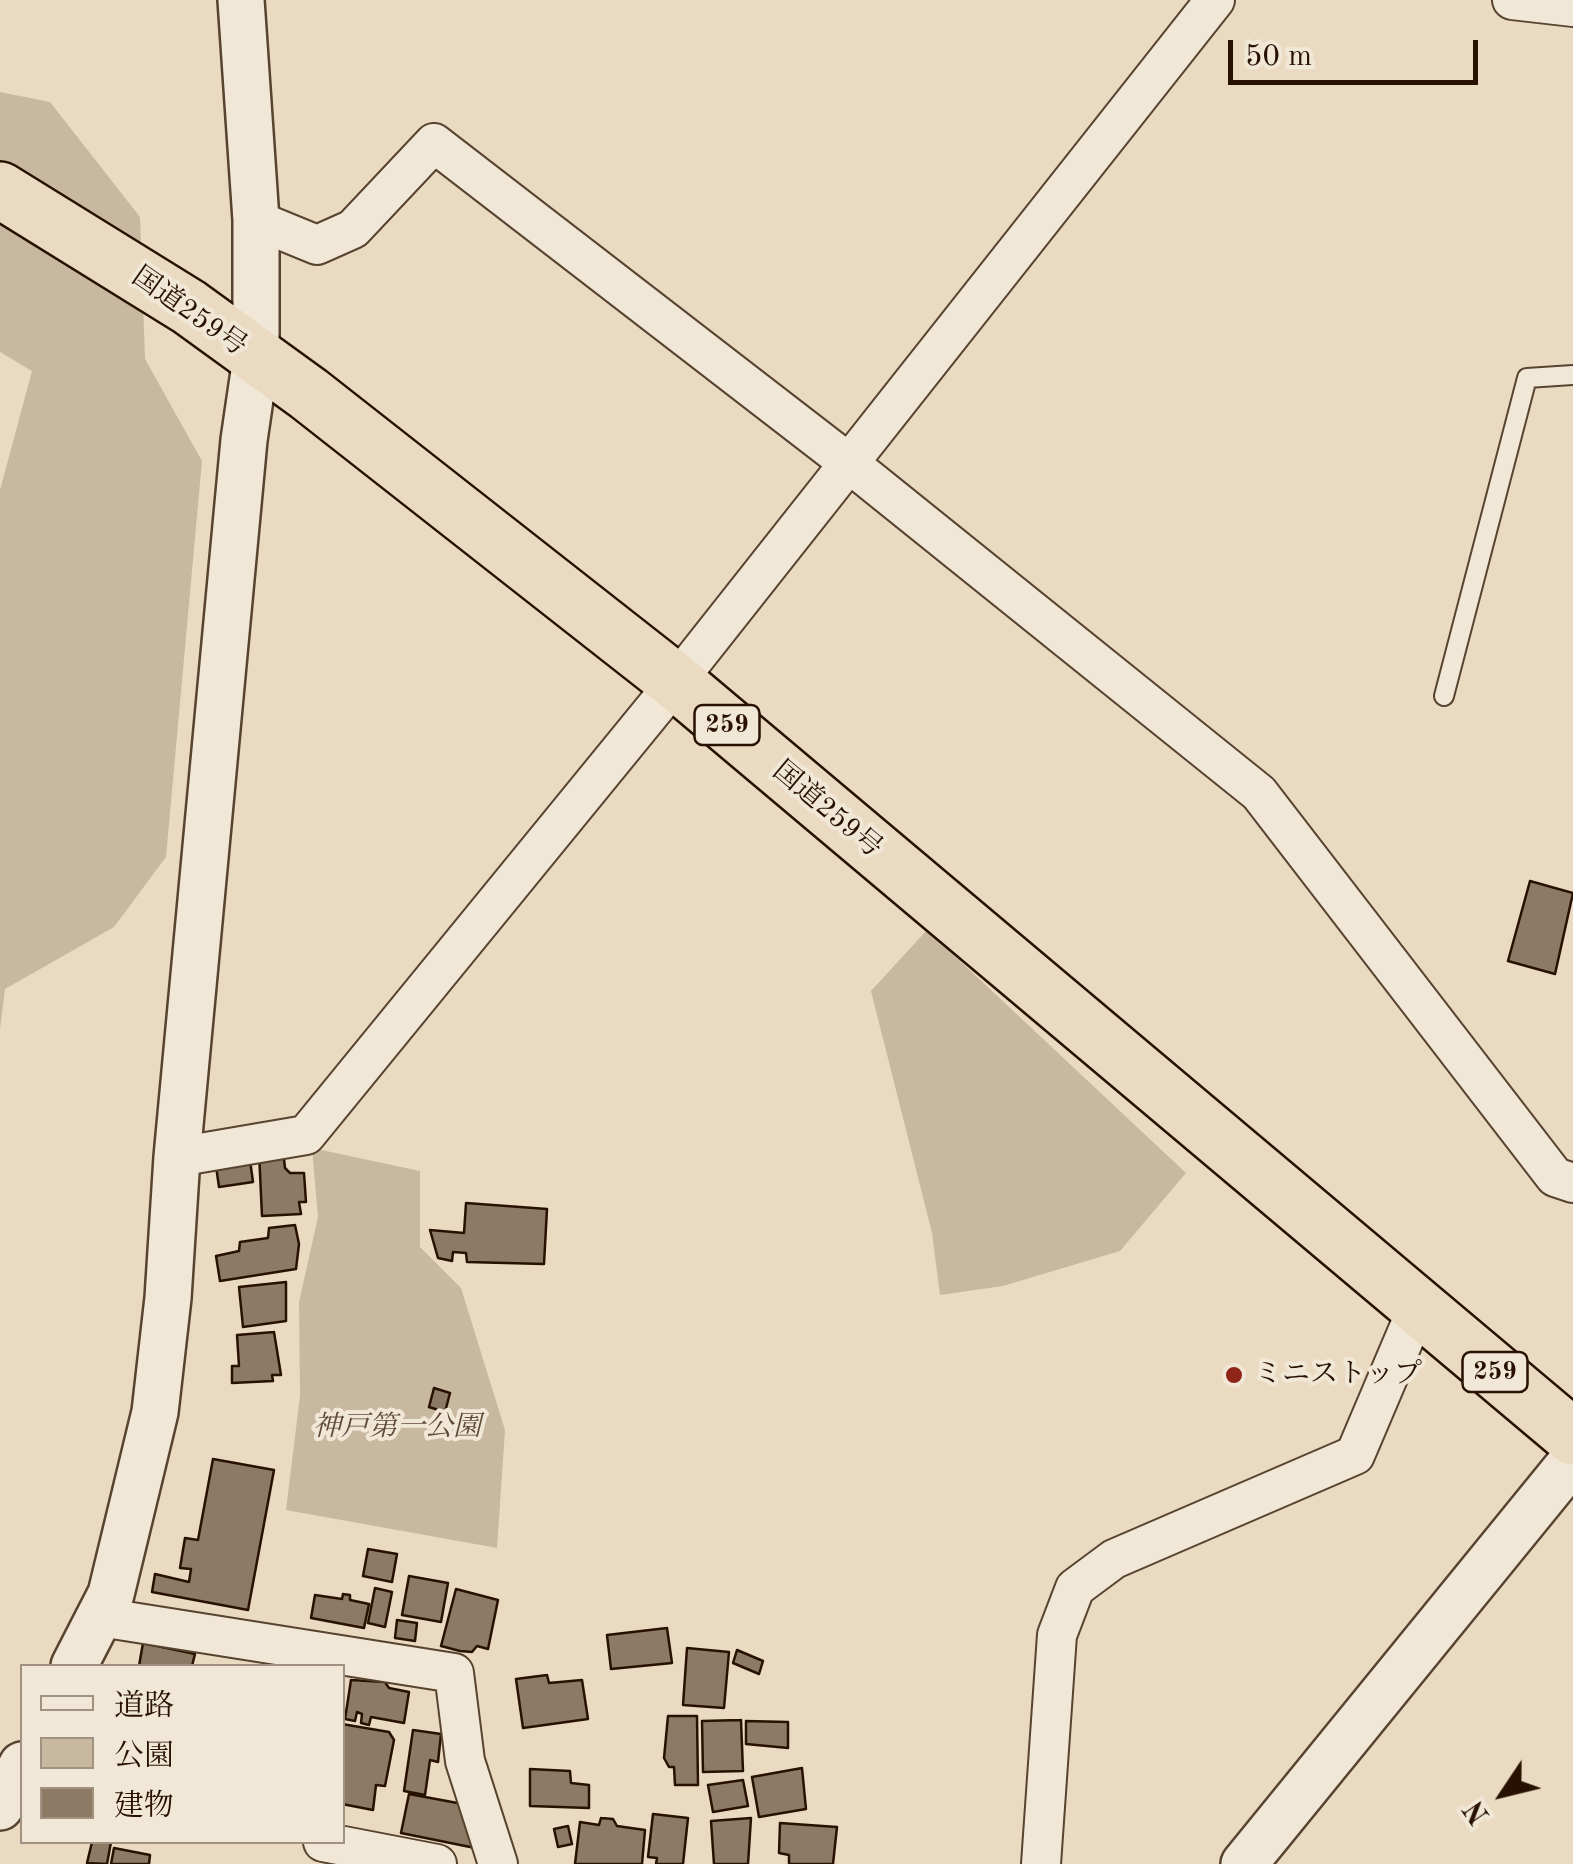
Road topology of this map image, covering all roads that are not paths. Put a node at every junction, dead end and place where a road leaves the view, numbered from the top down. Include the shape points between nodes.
1 (241, 0) edge
2 (1215, 0) edge
3 (1512, 0) edge
4 (1573, 8) edge
5 (0, 190) edge
6 (256, 220) junction
7 (256, 358) junction
8 (1573, 375) edge
9 (850, 464) junction
10 (676, 682) junction
11 (1444, 696) dead end
12 (177, 1157) junction
13 (1573, 1183) edge
14 (1418, 1309) junction
15 (1573, 1436) edge
16 (1573, 1460) edge
17 (100, 1617) junction
18 (75, 1664) edge
19 (333, 1844) edge
20 (437, 1864) edge
21 (498, 1864) edge
22 (1041, 1864) edge
23 (1244, 1864) edge

1 - 6 street
2 - 9 street
3 - 4 street
5 - 7 highway, 国道259号 / 259 via 189,307
6 - 7 street
6 - 9 street via 317,246 353,229 434,142
7 - 10 highway, 国道259号 / 259
7 - 12 street
8 - 11 lane via 1527,378
9 - 10 street
9 - 13 street via 1260,794 1555,1176
10 - 12 street via 306,1136
10 - 14 highway, 国道259号 / 259
12 - 17 street via 155,1412 112,1594
14 - 15 highway, 国道259号 / 259
14 - 22 street via 1355,1454 1114,1559 1074,1588 1057,1635
16 - 23 street
17 - 18 street
17 - 21 street via 454,1673 465,1761
19 - 20 street

